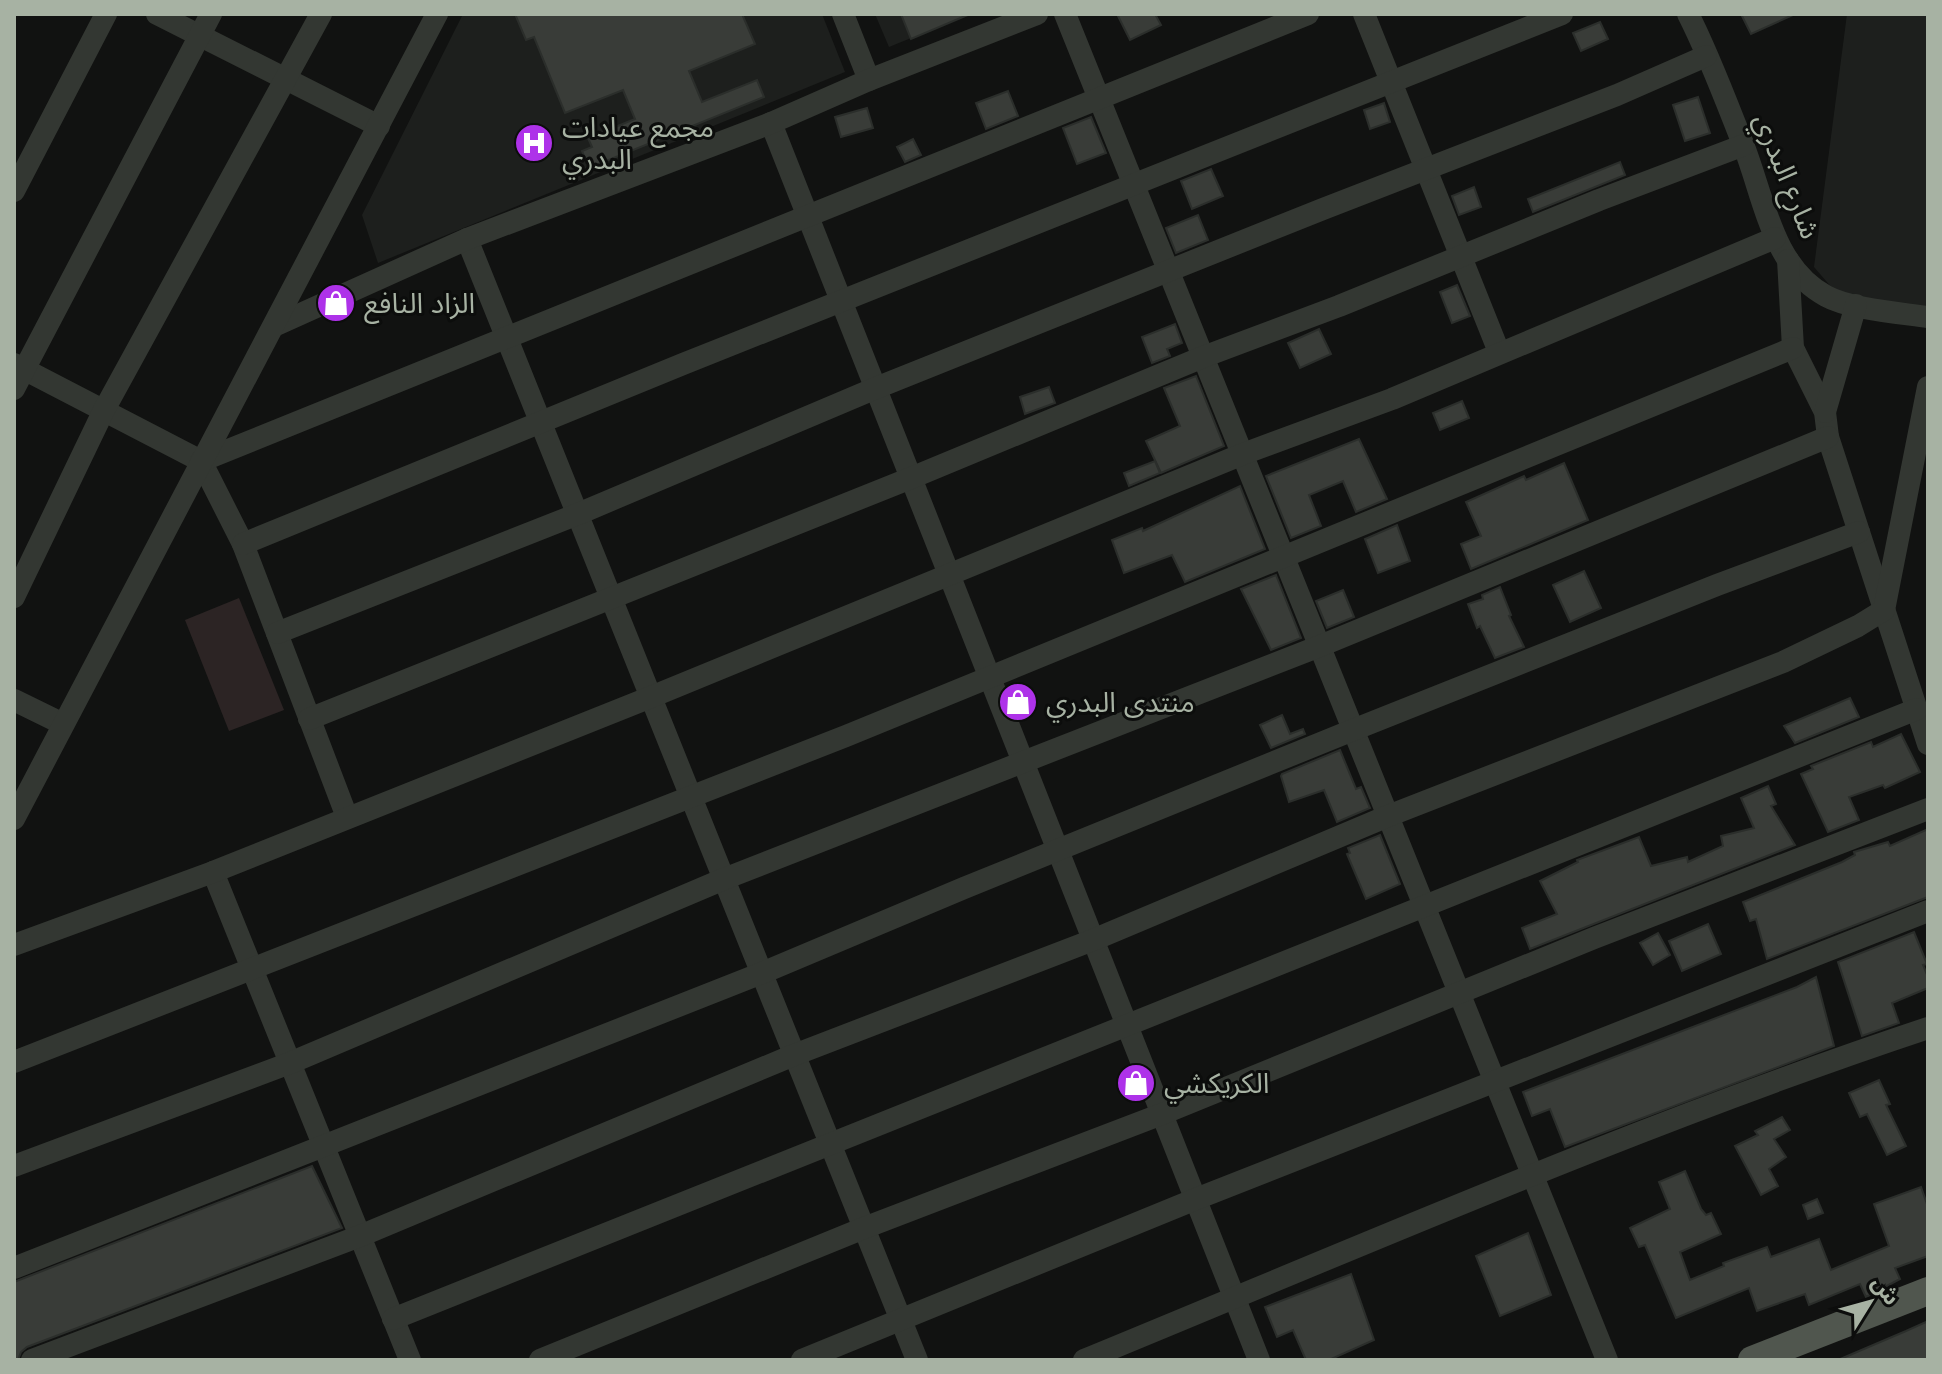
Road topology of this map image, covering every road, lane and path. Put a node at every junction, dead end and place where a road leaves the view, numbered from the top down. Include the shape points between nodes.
1 (106, 14) edge
2 (157, 14) edge
3 (211, 14) edge
4 (321, 14) edge
5 (437, 14) edge
6 (843, 14) edge
7 (1037, 14) edge
8 (1065, 14) edge
9 (1308, 14) edge
10 (1364, 14) edge
11 (1562, 14) edge
12 (1688, 14) edge
13 (200, 36) junction
14 (1706, 56) junction
15 (287, 79) junction
16 (869, 80) junction
17 (1392, 84) junction
18 (1099, 97) junction
19 (771, 123) junction
20 (379, 126) junction
21 (1744, 145) junction
22 (1427, 169) junction
23 (1134, 184) junction
24 (14, 191) edge
25 (807, 215) junction
26 (1775, 238) junction
27 (467, 239) junction
28 (1461, 256) junction
29 (1788, 260) junction
30 (1169, 271) junction
31 (841, 301) junction
32 (1856, 305) junction
33 (1928, 317) edge
34 (274, 326) junction
35 (507, 340) junction
36 (1793, 348) junction
37 (1499, 352) junction
38 (1203, 357) junction
39 (17, 374) edge
40 (1928, 387) edge
41 (876, 388) junction
42 (104, 410) junction
43 (1825, 412) junction
44 (541, 422) junction
45 (1828, 437) junction
46 (1243, 454) junction
47 (201, 461) junction
48 (911, 478) junction
49 (578, 514) junction
50 (1859, 532) junction
51 (243, 544) junction
52 (1284, 557) junction
53 (949, 575) junction
54 (14, 597) edge
55 (611, 598) junction
56 (1884, 610) junction
57 (277, 633) junction
58 (1320, 646) junction
59 (990, 676) junction
60 (651, 697) junction
61 (14, 700) edge
62 (1917, 709) junction
63 (309, 719) junction
64 (63, 724) junction
65 (1353, 730) junction
66 (1928, 744) edge
67 (1024, 763) junction
68 (690, 796) junction
69 (1928, 809) edge
70 (1388, 816) junction
71 (347, 817) junction
72 (14, 819) edge
73 (1058, 850) junction
74 (213, 872) junction
75 (724, 879) junction
76 (1425, 907) junction
77 (1928, 911) edge
78 (1093, 940) junction
79 (14, 945) edge
80 (253, 970) junction
81 (762, 973) junction
82 (1459, 992) junction
83 (1127, 1026) junction
84 (1928, 1028) edge
85 (794, 1055) junction
86 (14, 1062) edge
87 (290, 1063) junction
88 (1495, 1082) junction
89 (1162, 1114) junction
90 (830, 1145) junction
91 (323, 1146) junction
92 (14, 1166) edge
93 (1533, 1176) junction
94 (1196, 1199) junction
95 (864, 1228) junction
96 (360, 1236) junction
97 (14, 1268) edge
98 (1928, 1291) edge
99 (1235, 1298) junction
100 (393, 1319) junction
101 (901, 1321) junction
102 (32, 1360) edge
103 (410, 1360) edge
104 (540, 1360) edge
105 (802, 1360) edge
106 (917, 1360) edge
107 (1084, 1360) edge
108 (1259, 1360) edge
109 (1607, 1360) edge
110 (1752, 1360) edge

1 - 24 street
2 - 13 street
3 - 13 street
4 - 15 street
5 - 20 street
6 - 16 street
7 - 16 street
8 - 18 street
9 - 18 street
10 - 17 street
11 - 17 street
12 - 14 street, شارع البدري
13 - 15 street
13 - 39 street
14 - 21 street, شارع البدري
14 - 22 street
15 - 20 street
15 - 42 street
16 - 19 street
17 - 22 street
17 - 23 street
18 - 23 street
18 - 25 street
19 - 25 street
19 - 27 street
20 - 34 street
21 - 26 street, شارع البدري
21 - 28 street
22 - 28 street
22 - 30 street
23 - 30 street
23 - 31 street
25 - 31 street
25 - 35 street
26 - 29 street, شارع البدري
26 - 37 street
27 - 34 street
27 - 35 street
28 - 37 street
28 - 38 street
29 - 32 street, شارع البدري via 1812,288
29 - 36 street
30 - 38 street
30 - 41 street
31 - 41 street
31 - 44 street
32 - 33 street, شارع البدري
32 - 43 street
34 - 47 street
35 - 44 street
35 - 47 street
36 - 43 street
36 - 52 street
37 - 46 street via 1392,399
38 - 46 street
38 - 48 street
39 - 42 street
40 - 56 street
41 - 48 street
41 - 49 street
42 - 47 street
42 - 54 street
43 - 45 street
44 - 49 street
44 - 51 street
45 - 50 street
45 - 58 street
46 - 52 street
46 - 53 street
47 - 51 street
47 - 64 street
48 - 53 street
48 - 55 street
49 - 55 street
49 - 57 street
50 - 56 street
50 - 65 street
51 - 57 street
52 - 58 street
52 - 59 street
53 - 59 street
53 - 60 street
55 - 60 street
55 - 63 street
56 - 62 street
56 - 70 street via 1783,662
57 - 63 street
58 - 65 street
58 - 67 street
59 - 67 street
59 - 68 street
60 - 68 street
60 - 71 street
61 - 64 street
62 - 66 street
62 - 76 street
63 - 71 street
64 - 72 street
65 - 70 street
65 - 73 street
67 - 73 street
67 - 75 street
68 - 75 street
68 - 80 street
69 - 82 street
70 - 76 street
70 - 78 street
71 - 74 street
73 - 78 street
73 - 81 street
74 - 79 street
74 - 80 street
75 - 81 street
75 - 87 street
76 - 82 street
76 - 83 street
77 - 88 street
78 - 83 street
78 - 85 street
80 - 86 street
80 - 87 street
81 - 85 street
81 - 91 street
82 - 88 street
82 - 89 street
83 - 89 street
83 - 90 street
84 - 93 street
85 - 90 street
85 - 96 street
87 - 91 street
87 - 92 street
88 - 93 street
88 - 94 street
89 - 94 street
89 - 95 street
90 - 95 street
90 - 100 street
91 - 96 street
91 - 97 street
93 - 99 street
93 - 109 street
94 - 99 street
94 - 101 street
95 - 101 street
95 - 104 street
96 - 100 street
96 - 102 street
98 - 110 main road
99 - 107 street
99 - 108 street
100 - 103 street
101 - 105 street
101 - 106 street

